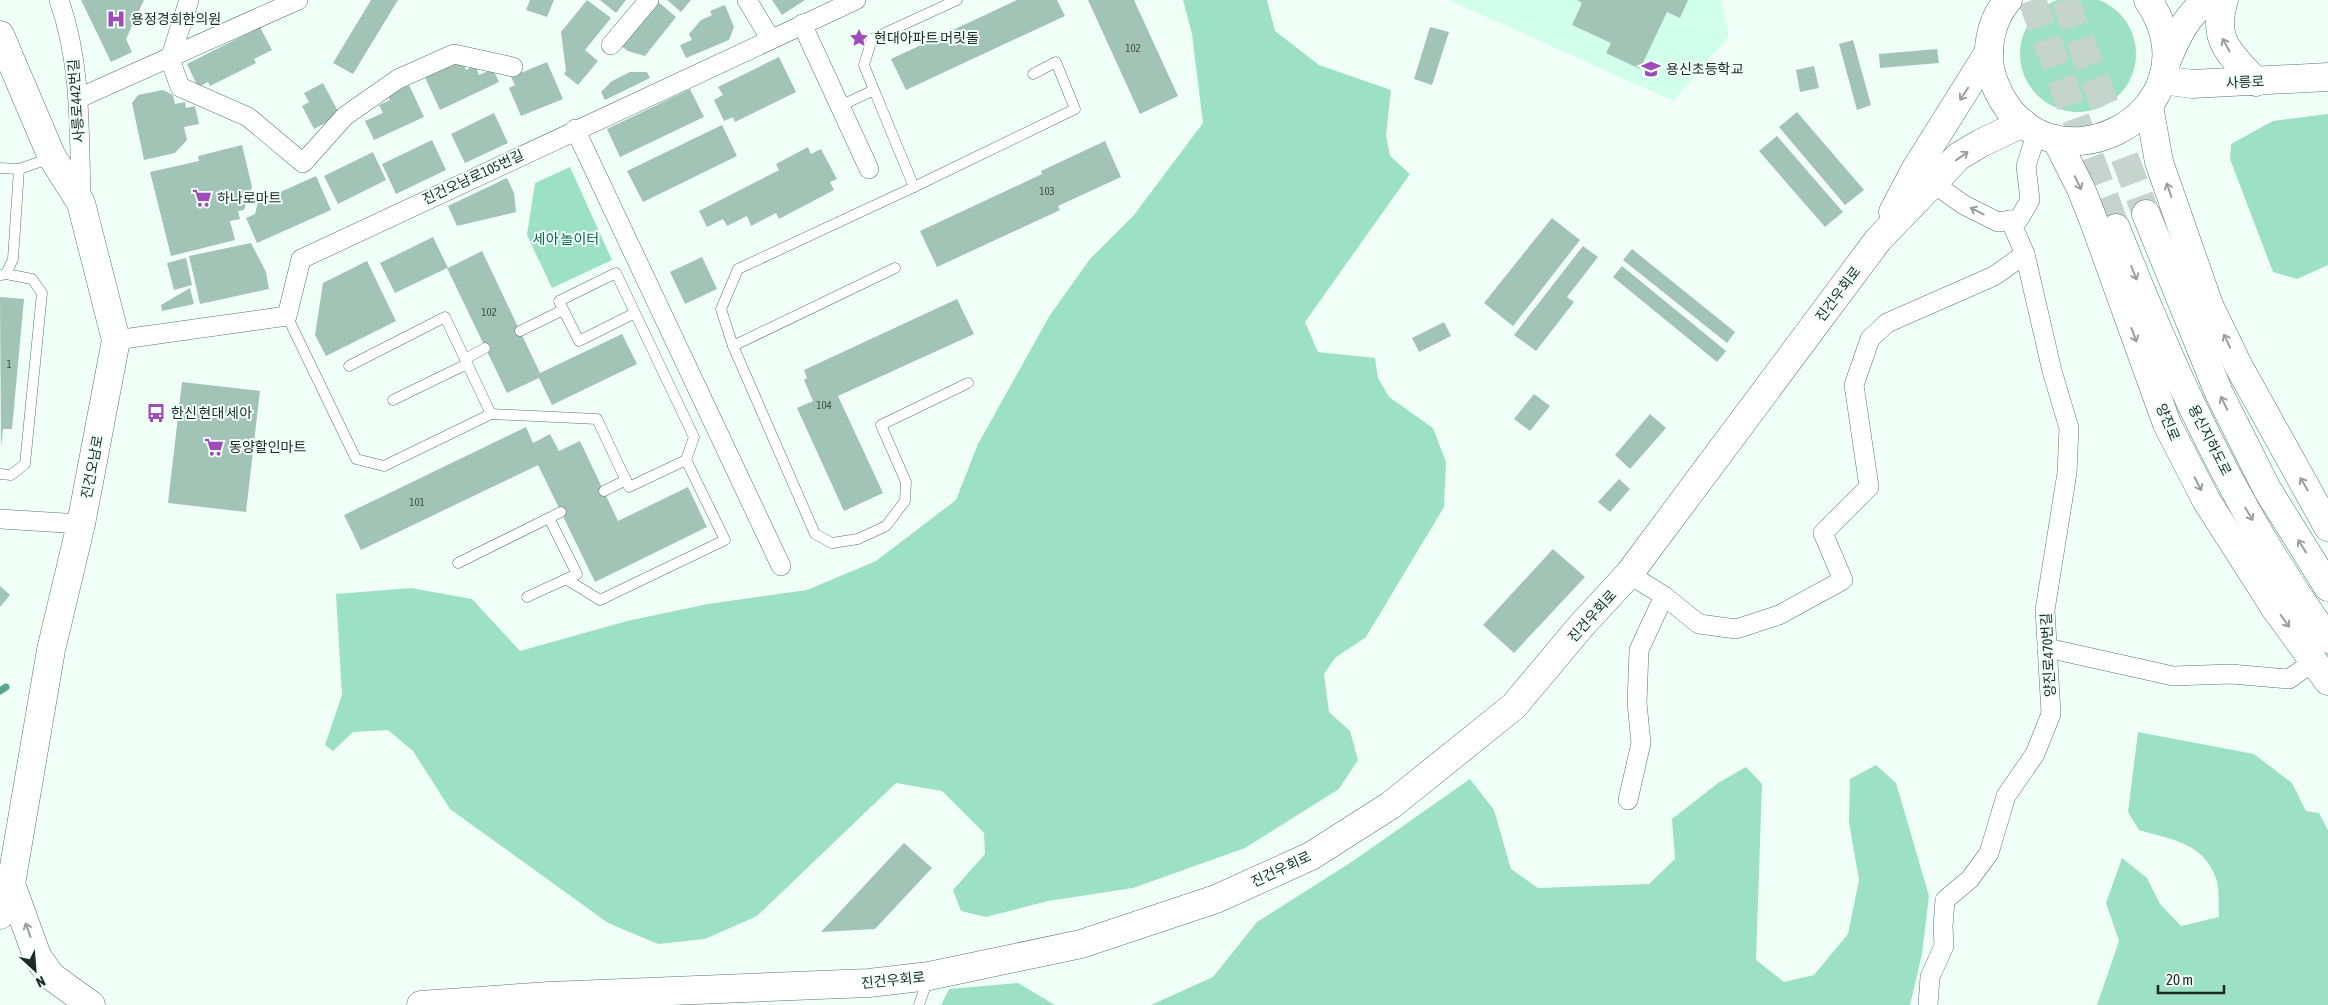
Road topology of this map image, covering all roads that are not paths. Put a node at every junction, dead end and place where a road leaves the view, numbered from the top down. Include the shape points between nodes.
1 (59, 0) edge
2 (189, 0) edge
3 (298, 0) edge
4 (649, 0) edge
5 (747, 0) edge
6 (856, 0) edge
7 (957, 0) edge
8 (2148, 0) edge
9 (2208, 0) edge
10 (2224, 0) edge
11 (2003, 3) edge
12 (802, 24) junction
13 (0, 35) edge
14 (770, 38) junction
15 (611, 45) dead end
16 (1989, 52) junction
17 (170, 59) junction
18 (514, 67) dead end
19 (2164, 71) junction
20 (1033, 74) dead end
21 (2328, 77) edge
22 (2256, 82) junction
23 (874, 90) junction
24 (78, 98) junction
25 (840, 106) junction
26 (2149, 106) junction
27 (575, 129) junction
28 (2039, 132) junction
29 (52, 157) junction
30 (0, 168) edge
31 (19, 169) junction
32 (869, 169) dead end
33 (1933, 183) junction
34 (914, 187) junction
35 (81, 203) junction
36 (2146, 214) tunnel mouth
37 (2010, 220) junction
38 (2116, 228) tunnel mouth
39 (1878, 240) junction
40 (2025, 254) junction
41 (896, 268) dead end
42 (3, 275) edge
43 (563, 310) junction
44 (635, 313) junction
45 (287, 316) junction
46 (520, 331) dead end
47 (116, 340) junction
48 (733, 346) junction
49 (485, 348) dead end
50 (466, 361) junction
51 (348, 366) dead end
52 (968, 383) dead end
53 (393, 400) dead end
54 (491, 414) junction
55 (686, 460) junction
56 (0, 474) edge
57 (626, 480) junction
58 (604, 491) dead end
59 (561, 512) dead end
60 (0, 518) edge
61 (550, 518) junction
62 (80, 524) junction
63 (2328, 527) edge
64 (458, 563) dead end
65 (781, 566) dead end
66 (1629, 574) junction
67 (566, 579) junction
68 (2328, 587) edge
69 (1664, 596) junction
70 (527, 597) dead end
71 (2328, 639) edge
72 (2047, 648) junction
73 (2320, 671) edge
74 (1628, 800) dead end
75 (6, 890) edge
76 (0, 915) edge
77 (929, 976) junction
78 (91, 1005) edge
79 (421, 1005) edge
80 (918, 1005) edge
81 (1928, 1005) edge

1 - 24 street, 사릉로442번길 via 74,58
2 - 17 street
3 - 17 street
4 - 15 street
5 - 14 street
6 - 12 street, 진건오남로105번길
7 - 23 lane via 872,39 864,65
8 - 19 street via 2158,15 2165,38
9 - 19 street via 2196,8 2180,31
22 -> 10 street via 2224,46 2220,32
11 - 16 street via 1992,29
12 - 14 street, 진건오남로105번길
12 - 25 street
13 - 29 street, 진건오남로
14 - 27 street, 진건오남로105번길
16 - 28 street, 양진로 via 1990,72 2008,109
16 -> 39 street, 진건우회로 via 1915,170
17 - 18 street via 180,87 248,116 303,163 345,116 398,79 454,54
17 - 24 street
19 - 22 street, 사릉로 via 2192,84
19 - 26 street
20 - 34 lane via 1056,62 1075,109
21 - 22 street, 사릉로
23 - 25 lane
23 - 34 lane
24 - 35 street, 사릉로442번길
25 - 32 street
26 - 28 street via 2130,124 2107,137 2082,142
63 -> 26 street via 2238,365 2209,305 2159,162
27 - 45 street, 진건오남로105번길 via 301,258
27 - 65 street
33 -> 28 street, 진건우회로 via 1959,156 1981,143
28 - 37 street via 2026,166 2030,200 2019,220
28 -> 73 street, 양진로 via 2087,204 2167,424 2206,500
29 - 31 lane
29 - 35 street, 진건오남로
30 - 31 lane
31 - 42 lane via 13,259
37 -> 33 street via 1998,222 1964,205
33 - 39 street, 진건우회로
34 - 48 lane via 738,270 721,309
35 - 47 street, 진건오남로
68 -> 36 street, 용신지하도로 via 2267,489 2219,393
37 - 40 street, 양진로470번길
38 -> 71 street, 용신지하도로 via 2152,319 2239,497 2278,564
39 - 66 street, 진건우회로
40 - 69 street via 1994,276 1887,322 1870,339 1854,385 1869,487 1823,533 1843,580 1779,615 1736,629 1699,624
40 - 72 street, 양진로470번길 via 2069,428 2067,472 2045,610
41 - 48 lane
42 - 56 lane via 32,279 42,293 25,464 11,475
43 - 44 lane via 579,341
43 - 44 lane via 559,301 616,273
43 - 46 lane
44 - 55 lane via 694,437
45 - 47 street
45 - 54 lane via 356,459 384,466
47 - 62 street, 진건오남로
48 - 52 lane via 815,534 832,543 858,538 886,526 905,501 906,482 881,425
49 - 50 lane
50 - 51 lane via 445,317
50 - 53 lane
50 - 54 lane
54 - 57 lane via 597,419
55 - 57 lane via 629,488
55 - 67 lane via 725,540 600,600
57 - 58 lane
59 - 61 lane
60 - 62 street
61 - 64 lane
61 - 67 lane via 577,574
62 - 75 street, 진건오남로 via 50,650
66 - 69 street
66 - 77 street, 진건우회로 via 1514,706 1392,805 1311,856 1216,899 1081,944
67 - 70 lane
69 - 74 street via 1639,650 1637,703 1641,743
72 - 73 street via 2174,676 2231,674 2288,679
72 - 81 street, 양진로470번길 via 2051,714 2035,754 2006,796 1989,853 1970,879 1945,900 1944,946 1930,977
75 - 76 street, 진건오남로
78 -> 75 street via 50,976
77 - 79 street, 진건우회로 via 869,983 569,995
77 - 80 lane

